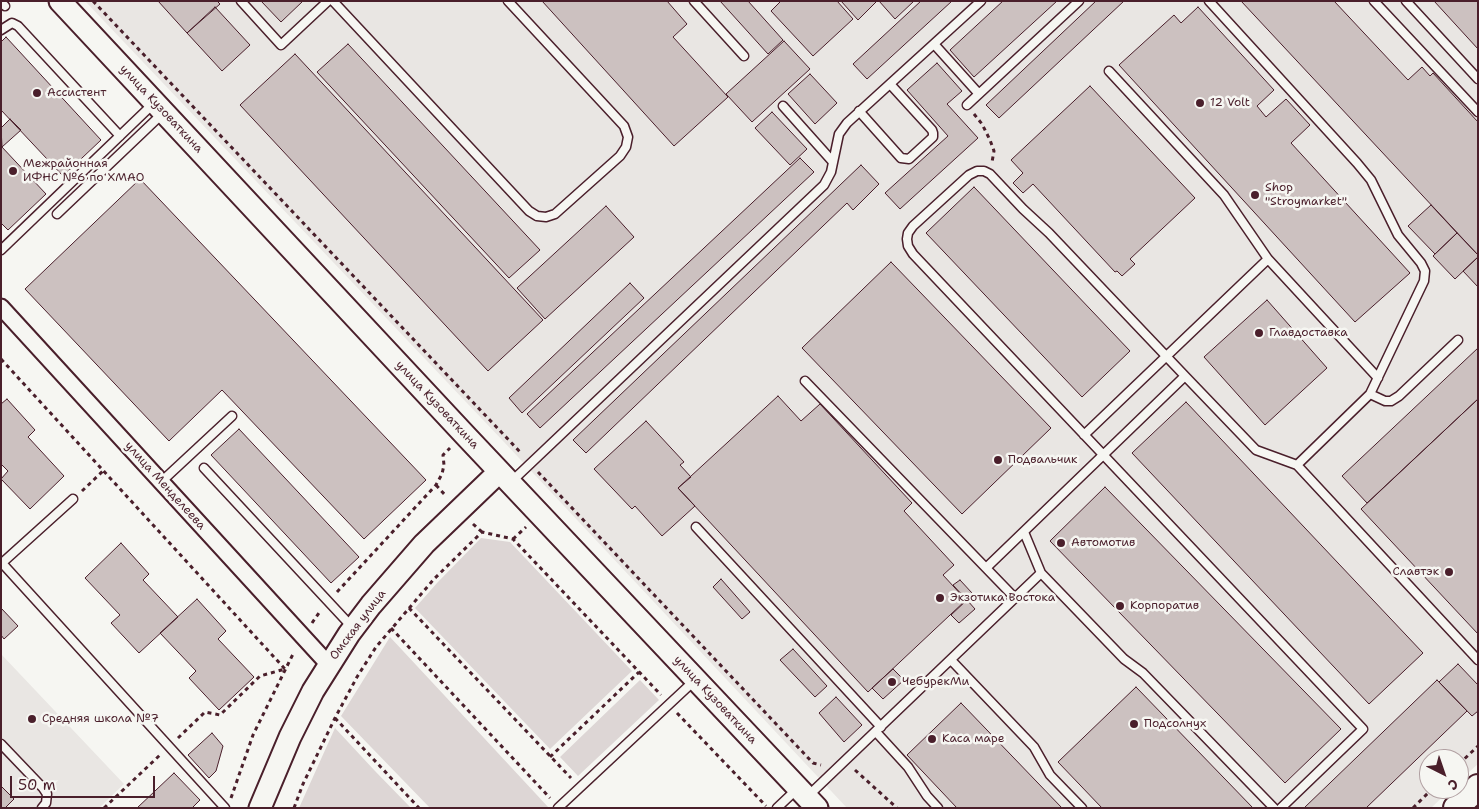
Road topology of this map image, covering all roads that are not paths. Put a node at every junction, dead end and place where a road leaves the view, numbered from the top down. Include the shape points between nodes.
1 (60, 1) edge
2 (241, 1) edge
3 (328, 1) edge
4 (333, 1) edge
5 (508, 1) edge
6 (694, 1) edge
7 (981, 1) edge
8 (1079, 1) edge
9 (1209, 1) edge
10 (1374, 1) edge
11 (1406, 1) edge
12 (1, 30) edge
13 (934, 44) junction
14 (744, 56) dead end
15 (1109, 71) dead end
16 (1478, 79) edge
17 (890, 84) junction
18 (979, 94) junction
19 (783, 106) dead end
20 (967, 106) road end
21 (159, 108) junction
22 (859, 112) junction
23 (1478, 112) edge
24 (120, 136) junction
25 (833, 162) junction
26 (57, 214) dead end
27 (1, 250) edge
28 (1268, 260) junction
29 (1, 307) edge
30 (1458, 340) dead end
31 (1167, 356) junction
32 (1185, 376) junction
33 (1378, 378) junction
34 (805, 381) dead end
35 (1370, 394) junction
36 (232, 416) dead end
37 (1084, 435) junction
38 (1103, 455) junction
39 (1296, 465) junction
40 (204, 468) dead end
41 (505, 477) junction
42 (161, 482) junction
43 (73, 499) road end
44 (696, 527) dead end
45 (1024, 532) junction
46 (2, 562) edge
47 (986, 568) junction
48 (1041, 573) junction
49 (1015, 598) junction
50 (353, 629) junction
51 (951, 660) junction
52 (1478, 660) edge
53 (329, 665) junction
54 (696, 680) junction
55 (879, 730) junction
56 (1, 744) edge
57 (1478, 787) edge
58 (807, 798) edge
59 (42, 808) edge
60 (225, 808) edge
61 (260, 808) edge
62 (559, 808) edge
63 (776, 808) edge
64 (938, 808) edge
65 (1082, 808) edge
66 (1274, 808) edge
67 (1281, 808) edge
68 (1456, 808) edge

1 - 21 main road, улица Кузоваткина
2 - 3 lane via 281,45
4 - 5 lane via 529,211 537,216 546,216 555,214 620,156 628,137 624,126
6 - 14 lane
7 - 13 lane
8 - 18 lane
9 - 33 lane via 1366,174 1398,235 1425,271 1424,281
10 - 23 lane
11 - 16 lane
12 - 24 lane via 12,23 18,26
13 - 17 lane
13 - 18 lane
15 - 28 lane via 1224,195
17 - 22 lane
17 - 22 lane via 933,133 933,137 909,159 901,158
18 - 20 lane
19 - 25 lane
21 - 24 lane
21 - 26 lane
21 - 41 main road, улица Кузоваткина
22 - 25 lane via 839,134
24 - 27 lane
25 - 41 lane via 824,185 530,464
28 - 31 lane
28 - 33 lane
29 - 42 street, улица Менделеева
30 - 35 lane via 1391,401
31 - 32 lane
31 - 37 lane
31 - 37 lane via 990,174 977,171 969,175 913,226 907,239 913,254
32 - 38 lane
32 - 39 lane via 1256,450
33 - 35 lane
34 - 47 lane
35 - 39 lane
36 - 42 lane
37 - 38 lane
38 - 45 lane
38 - 67 lane via 1363,729
39 - 52 lane
40 - 50 lane
41 - 50 main road, Омская улица via 424,544
41 - 54 main road, улица Кузоваткина
42 - 53 street, улица Менделеева
43 - 46 lane
44 - 55 lane
45 - 47 lane
45 - 48 lane
46 - 60 lane
47 - 49 lane
48 - 49 lane
48 - 66 lane
49 - 51 lane
50 - 53 main road, Омская улица
51 - 55 lane
51 - 65 lane via 1034,747 1050,775
53 - 61 main road, Омская улица via 290,737
54 - 58 main road, улица Кузоваткина
54 - 62 lane
55 - 58 lane
55 - 64 lane
56 - 59 lane via 47,794
57 - 68 main road
58 - 63 lane

